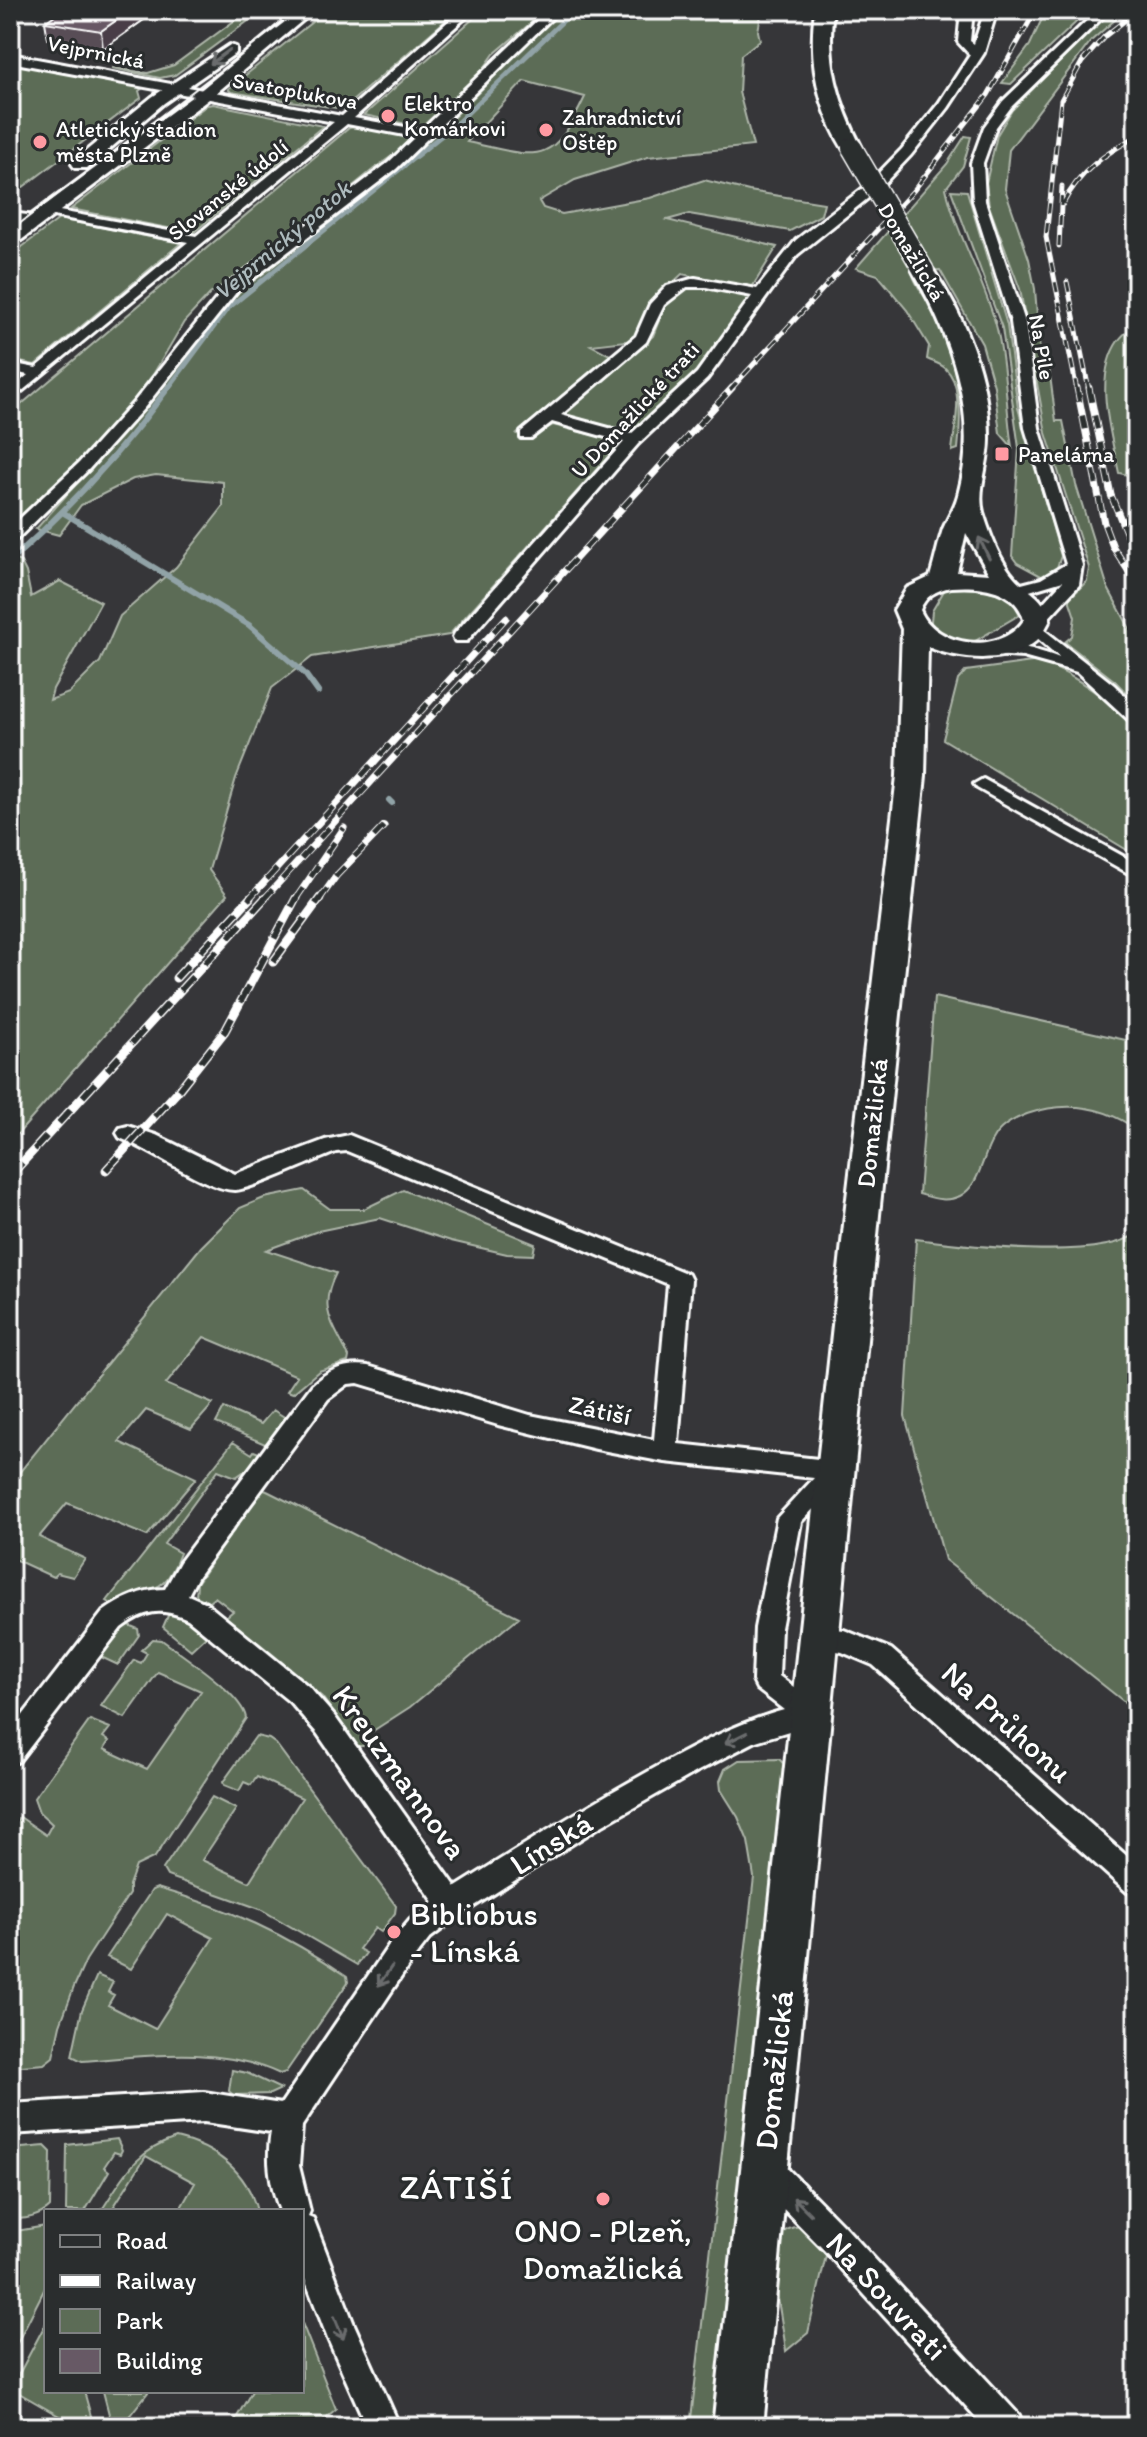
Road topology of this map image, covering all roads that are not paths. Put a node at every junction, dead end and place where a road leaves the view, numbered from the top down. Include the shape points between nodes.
1 (282, 10) edge
2 (307, 10) edge
3 (468, 10) edge
4 (554, 10) edge
5 (824, 10) edge
6 (967, 10) edge
7 (991, 10) edge
8 (1104, 10) edge
9 (978, 53) junction
10 (10, 58) edge
11 (173, 90) junction
12 (203, 96) junction
13 (345, 119) junction
14 (427, 135) junction
15 (61, 179) dead end
16 (40, 209) junction
17 (11, 217) edge
18 (10, 240) edge
19 (198, 240) junction
20 (759, 293) junction
21 (10, 367) edge
22 (38, 373) junction
23 (10, 397) edge
24 (550, 417) junction
25 (526, 435) dead end
26 (634, 440) junction
27 (968, 501) junction
28 (10, 537) edge
29 (1074, 565) junction
30 (941, 581) junction
31 (1014, 590) junction
32 (1036, 625) junction
33 (915, 629) junction
34 (461, 637) dead end
35 (986, 650) junction
36 (1090, 674) junction
37 (1137, 718) edge
38 (911, 776) junction
39 (983, 784) dead end
40 (1137, 872) edge
41 (128, 1133) dead end
42 (665, 1452) junction
43 (837, 1471) junction
44 (172, 1600) junction
45 (819, 1638) junction
46 (810, 1714) junction
47 (10, 1753) edge
48 (1137, 1883) edge
49 (452, 1905) junction
50 (10, 2119) edge
51 (288, 2120) junction
52 (764, 2168) junction
53 (294, 2209) edge
54 (304, 2234) edge
55 (384, 2427) edge
56 (738, 2427) edge
57 (1007, 2427) edge

1 -> 11 main road, Vejprnická
2 - 12 main road
3 - 13 street, Slovanské údolí
4 - 14 street
5 - 27 main road, Domažlická, bridge via 820,50 825,85 852,148 955,328 972,376 977,450
6 - 9 street via 964,42
7 - 9 street, U Domažlické trati
8 - 29 street, Na Pile via 1007,104 985,137 977,163 979,201 1018,322 1032,428
9 - 20 street, U Domažlické trati via 898,161 795,248
10 - 11 street, Vejprnická
11 - 12 street, Vejprnická
11 - 15 main road, Vejprnická
12 - 13 street, Svatoplukova
12 - 16 main road
13 - 14 street, Svatoplukova
13 - 19 street, Slovanské údolí
14 - 28 street via 233,287 139,405
16 - 17 main road
16 - 18 main road
16 - 19 street
19 - 22 street, Slovanské údolí
20 - 24 street via 690,280 677,285 657,302 641,339
20 - 26 street, U Domažlické trati via 710,367
21 - 22 street
22 - 23 street, Slovanské údolí
24 - 25 street
24 - 26 street
26 - 34 street, U Domažlické trati
27 - 30 main road, Domažlická
31 -> 27 main road, Domažlická via 990,560
29 - 31 street via 1052,582
29 - 32 street via 1071,585
30 - 31 main road via 970,579
30 - 33 main road, Domažlická via 909,602 908,616
31 - 32 main road, Domažlická via 1033,604
32 - 35 main road, Domažlická via 1019,642
32 - 36 street
33 - 35 main road via 949,646
33 - 38 main road, Domažlická
35 - 36 street via 1025,652
35 - 38 main road, Domažlická via 957,658 939,675
36 - 37 street
38 - 43 main road, Domažlická
39 - 40 street
41 - 42 street via 236,1182 349,1143 680,1280
42 - 43 street, Zátiší
42 - 44 street, Zátiší via 456,1405 358,1372 333,1378 189,1569
43 - 45 main road, Domažlická
43 - 46 street via 789,1518 768,1628 766,1681
44 - 47 street via 151,1600 112,1620
44 - 49 street, Kreuzmannova via 197,1611 299,1694
45 - 46 main road, Domažlická
45 - 48 street, Na Průhonu via 844,1641 882,1657
46 -> 49 street, Línská via 750,1731 689,1763 586,1820
46 - 52 main road, Domažlická
49 -> 51 street, Línská via 420,1929 399,1955
50 - 51 street via 204,2107
51 - 53 street, Línská via 281,2151
52 - 56 main road, Domažlická
57 -> 52 street, Na Souvrati
54 -> 55 street

